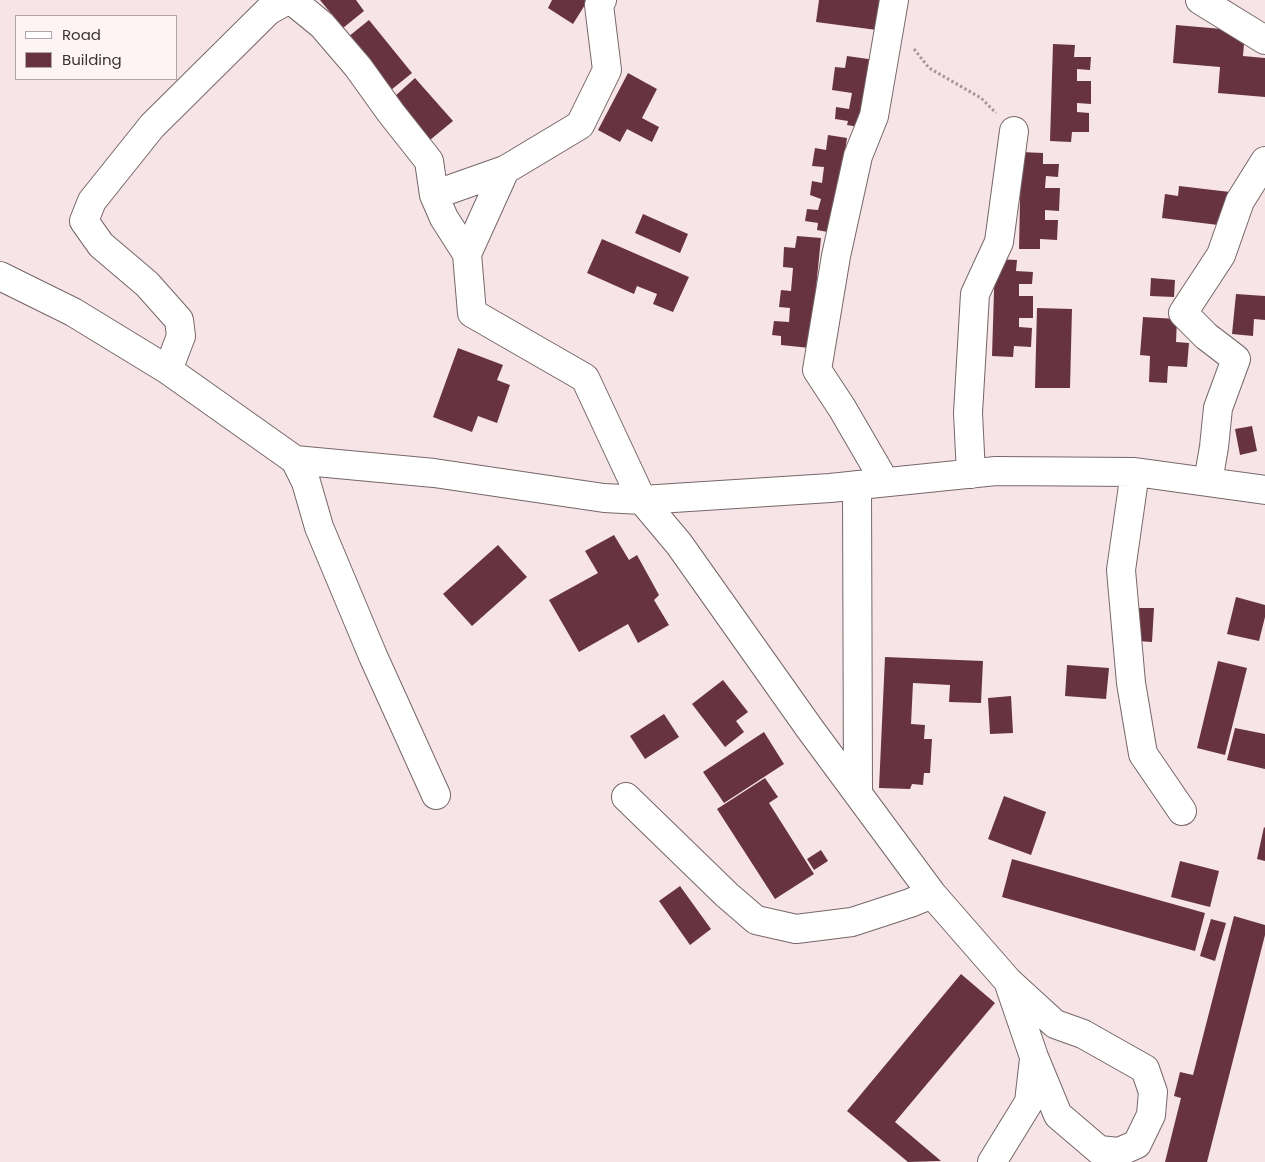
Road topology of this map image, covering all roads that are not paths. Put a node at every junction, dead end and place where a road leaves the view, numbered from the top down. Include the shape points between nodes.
1 (602, 0) edge
2 (894, 0) edge
3 (1200, 0) edge
4 (294, 1) edge
5 (1265, 40) edge
6 (1014, 131) road end
7 (1265, 161) edge
8 (505, 170) junction
9 (434, 195) junction
10 (468, 254) junction
11 (0, 276) edge
12 (168, 370) junction
13 (294, 460) junction
14 (1135, 472) junction
15 (971, 474) junction
16 (885, 482) junction
17 (1208, 482) junction
18 (857, 485) junction
19 (1265, 490) edge
20 (642, 500) junction
21 (858, 794) junction
22 (436, 795) dead end
23 (626, 797) dead end
24 (1182, 811) dead end
25 (932, 894) junction
26 (1008, 982) junction
27 (1034, 1057) junction
28 (992, 1162) edge

1 - 8 street via 599,5 607,70 580,125
2 - 16 street via 874,116 858,156 836,256 817,370
3 - 5 street
4 - 9 street via 322,25 358,67 428,161
4 - 12 street via 286,1 268,11 152,126 92,201 84,221 101,245 147,284 178,320 181,336
6 - 15 street via 999,242 975,294 968,413
7 - 17 street via 1240,201 1221,255 1183,313 1236,359 1218,408
8 - 9 street
8 - 10 street
9 - 10 street via 444,218
10 - 20 street via 472,314 585,378
11 - 12 street via 73,312
12 - 13 street
13 - 20 street via 434,473 604,498
13 - 22 street via 306,482 319,527 342,582
14 - 15 street via 996,471
14 - 17 street
14 - 24 street via 1121,570 1131,683 1143,754
15 - 16 street
16 - 18 street
17 - 19 street
18 - 20 street
18 - 21 street
20 - 21 street via 679,544
21 - 25 street
23 - 25 street via 756,920 796,929 852,922
25 - 26 street
26 - 27 street
26 - 27 street via 1055,1024 1083,1034 1144,1069 1153,1092 1151,1115 1137,1144 1119,1152 1099,1150 1058,1116
27 - 28 street via 1028,1102

